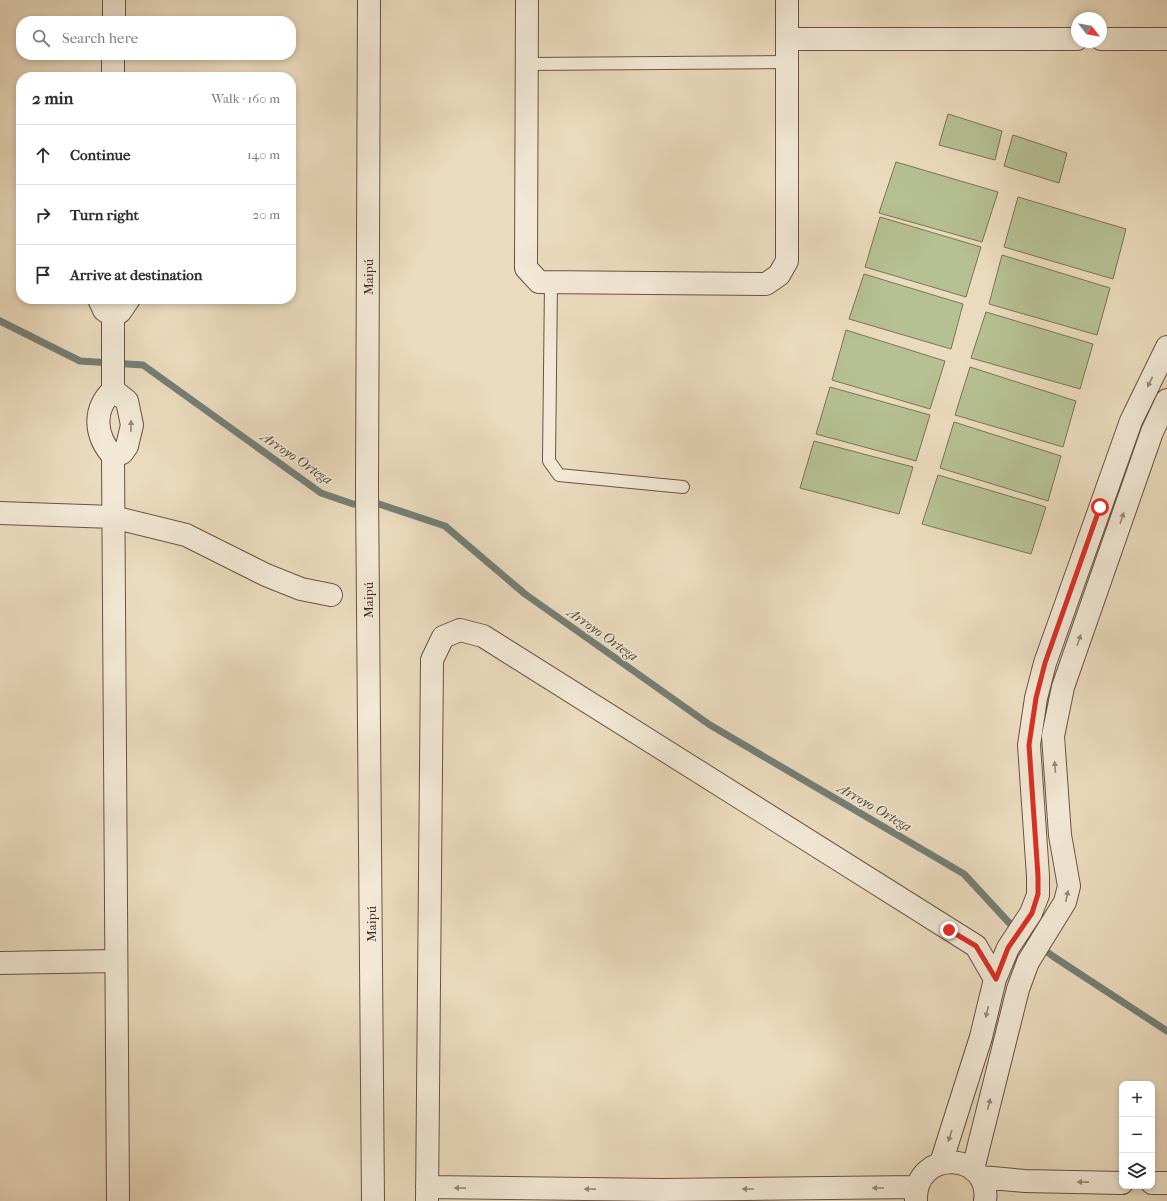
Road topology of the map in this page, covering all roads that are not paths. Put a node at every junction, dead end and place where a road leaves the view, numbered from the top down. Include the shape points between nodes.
1 (114, 0) edge
2 (369, 0) edge
3 (527, 0) edge
4 (787, 0) edge
5 (114, 16) edge
6 (787, 39) junction
7 (1071, 39) edge
8 (1107, 39) edge
9 (1167, 39) edge
10 (114, 60) edge
11 (787, 62) junction
12 (527, 64) junction
13 (114, 72) edge
14 (551, 282) junction
15 (102, 304) edge
16 (125, 304) edge
17 (113, 316) junction
18 (1167, 347) edge
19 (113, 381) junction
20 (1167, 400) edge
21 (113, 456) junction
22 (682, 487) dead end
23 (0, 513) edge
24 (113, 517) junction
25 (331, 595) dead end
26 (116, 961) junction
27 (0, 963) edge
28 (996, 979) junction
29 (941, 1163) junction
30 (977, 1173) junction
31 (1119, 1183) edge
32 (1155, 1183) edge
33 (1167, 1183) edge
34 (917, 1194) edge
35 (664, 1195) edge
36 (426, 1198) edge
37 (118, 1201) edge
38 (373, 1201) edge
39 (985, 1201) edge

1 - 5 street
2 - 38 street, Maipú via 367,488
3 - 12 street
4 - 6 street
6 - 7 street
6 - 11 street
8 - 9 street
10 - 13 street
11 - 12 lane
11 - 14 street via 787,261 779,275 766,284
12 - 14 street via 526,268 540,282
14 - 22 lane via 549,461 559,475
15 - 17 street via 104,310
16 - 17 street via 120,312
17 - 19 street
18 -> 28 street via 1130,421 1045,663 1036,698 1029,745 1038,894 1032,913 1008,948
19 - 21 street via 98,421 100,438
21 -> 19 street via 122,453 127,446 132,425 126,401
30 -> 20 street via 1018,989 1028,962 1066,902 1069,886 1060,834 1053,736 1063,687 1152,432
21 - 24 street
23 - 24 street
24 - 25 street via 186,535 266,576 301,589
24 - 26 street
26 - 27 street
26 - 37 street
28 -> 29 street via 981,1037
28 - 36 street via 976,946 484,636 460,630 443,638 432,660
29 - 30 street via 963,1163
29 - 34 street via 922,1176
31 -> 30 street via 1025,1181
30 - 39 street via 985,1188
32 - 33 street
34 -> 35 street
35 -> 36 street

